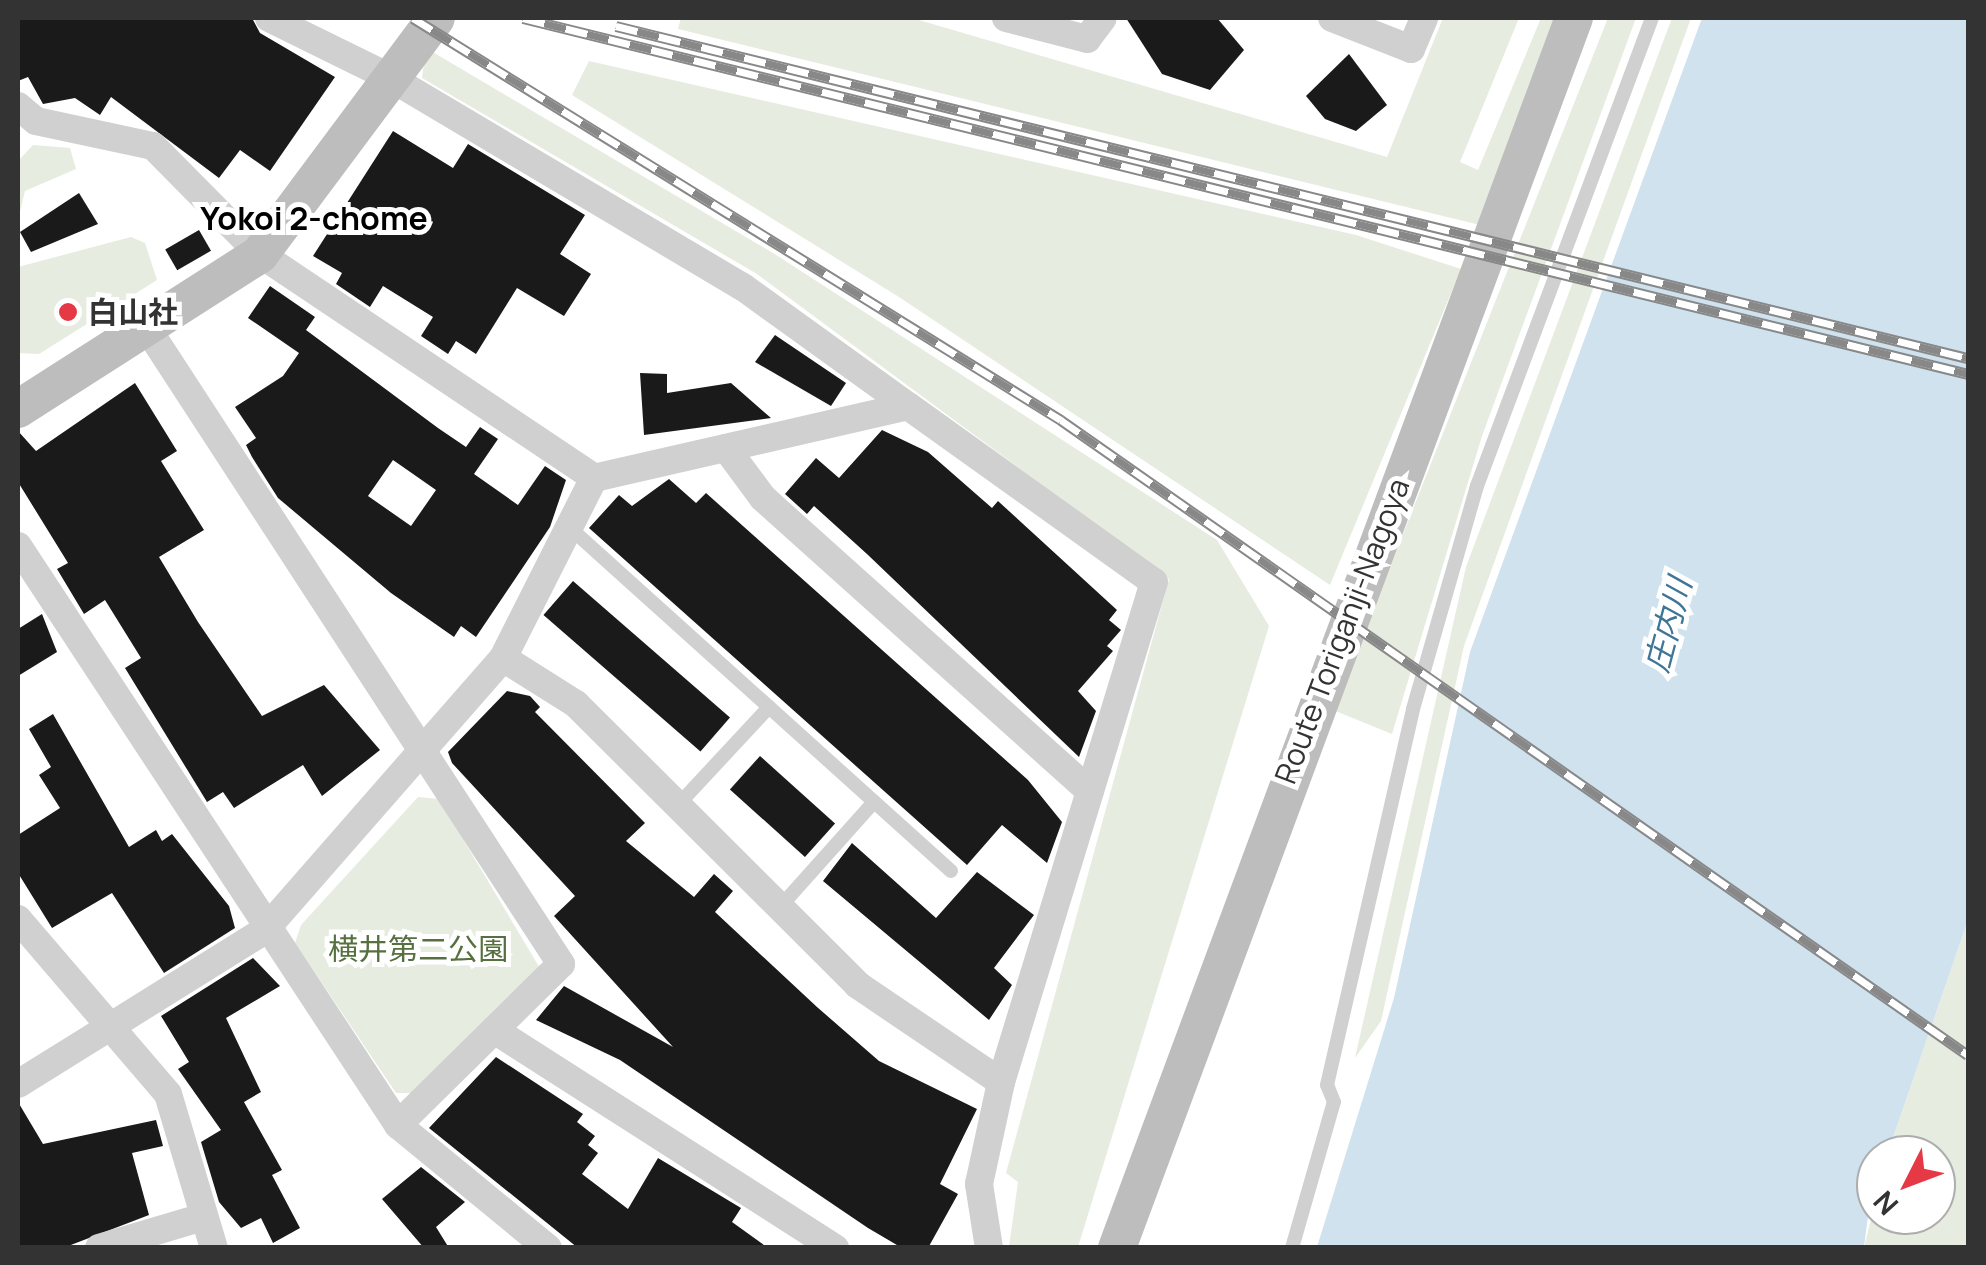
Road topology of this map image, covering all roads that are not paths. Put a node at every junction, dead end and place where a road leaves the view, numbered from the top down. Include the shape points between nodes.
1 (269, 18) edge
2 (436, 18) edge
3 (1006, 18) edge
4 (1103, 18) edge
5 (1332, 18) edge
6 (1424, 18) edge
7 (1574, 18) edge
8 (1652, 18) edge
9 (389, 77) junction
10 (18, 106) edge
11 (260, 254) junction
12 (147, 328) junction
13 (908, 406) junction
14 (18, 408) edge
15 (726, 448) junction
16 (594, 478) junction
17 (569, 527) junction
18 (18, 546) edge
19 (502, 658) junction
20 (769, 707) junction
21 (422, 750) junction
22 (1090, 792) junction
23 (874, 802) junction
24 (678, 805) junction
25 (952, 871) dead end
26 (780, 907) junction
27 (18, 919) edge
28 (264, 931) junction
29 (114, 1024) junction
30 (494, 1030) junction
31 (1001, 1082) junction
32 (18, 1084) edge
33 (398, 1125) junction
34 (203, 1217) junction
35 (100, 1248) edge
36 (214, 1248) edge
37 (548, 1248) edge
38 (835, 1248) edge
39 (989, 1248) edge
40 (1117, 1248) edge
41 (1292, 1248) edge

1 - 9 street
2 - 9 main road
3 - 4 street via 1087,39
5 - 6 street via 1411,50
7 - 40 main road, Route Toriganji-Nagoya
8 - 41 lane via 1476,486 1414,709 1327,1085 1334,1102
9 - 11 main road
9 - 13 street via 742,288
10 - 11 street via 36,121 153,146
11 - 12 main road
11 - 16 street
12 - 14 main road
12 - 21 street
13 - 15 street
13 - 22 street via 1154,582
15 - 16 street
15 - 22 street via 764,498
16 - 17 street
17 - 19 street
17 - 20 lane
18 - 28 street
19 - 21 street
19 - 24 street via 576,704
20 - 23 lane
20 - 24 lane
21 - 28 street
21 - 30 street via 561,964
22 - 31 street
23 - 25 lane
23 - 26 lane
24 - 26 street
26 - 31 street via 858,985
27 - 29 street
28 - 29 street
28 - 33 street
29 - 32 street
29 - 34 street via 168,1094
30 - 33 street
30 - 38 street
31 - 39 street via 979,1184
33 - 37 street
34 - 35 street
34 - 36 street

